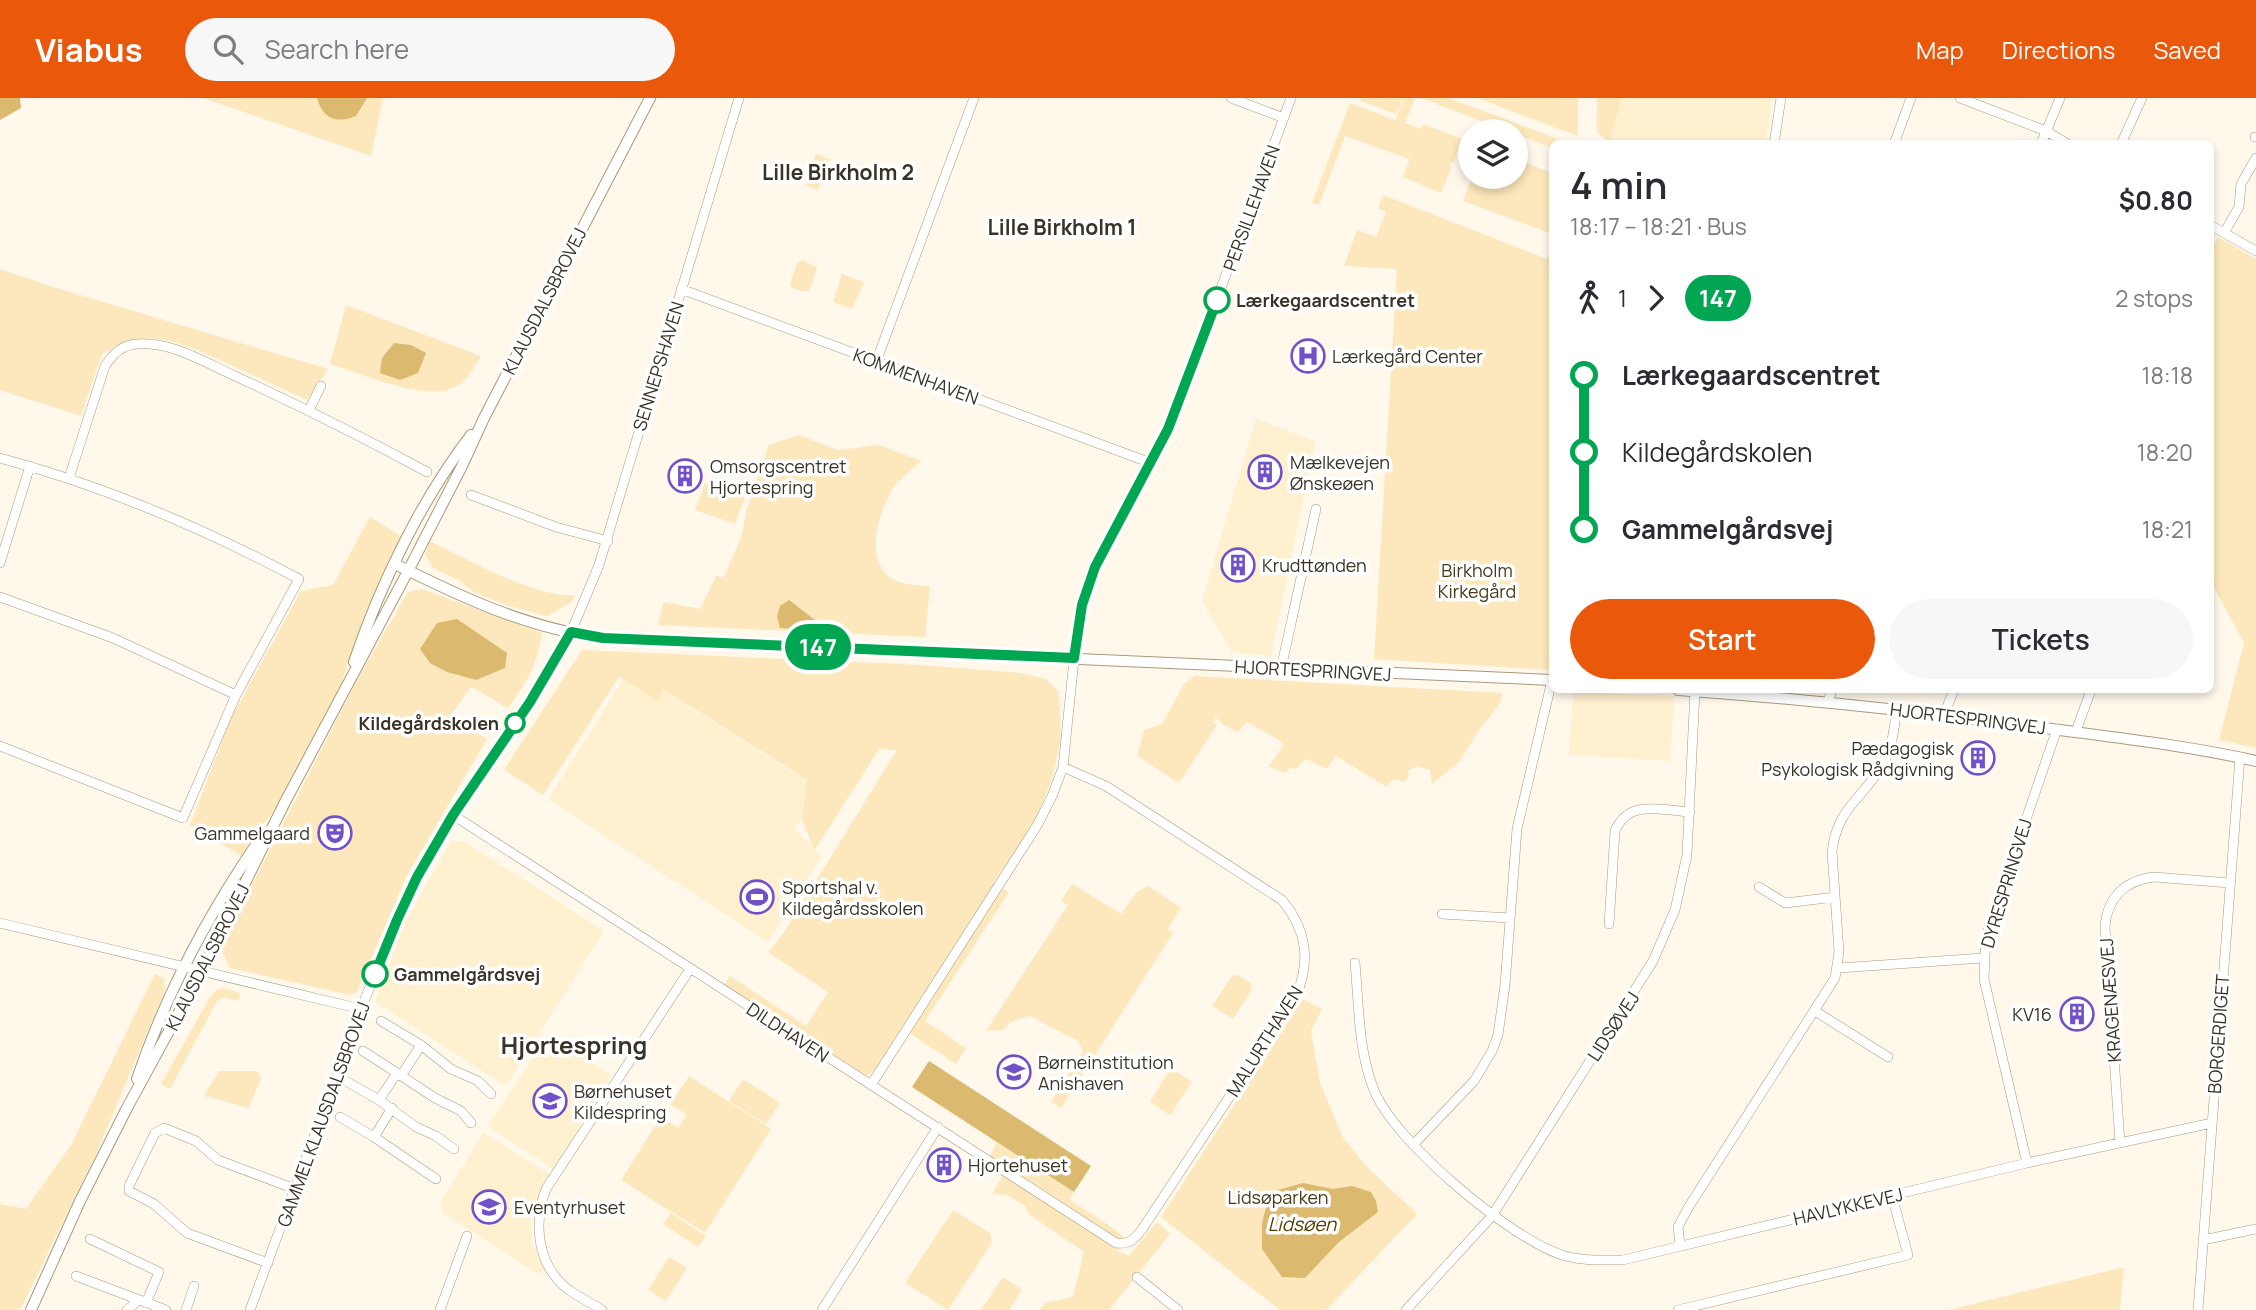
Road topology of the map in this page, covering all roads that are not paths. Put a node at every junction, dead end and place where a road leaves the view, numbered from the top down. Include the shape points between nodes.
1 (641, 98) edge
2 (650, 98) edge
3 (739, 98) edge
4 (974, 98) edge
5 (1231, 98) edge
6 (1292, 98) edge
7 (1781, 98) edge
8 (1911, 98) edge
9 (1960, 98) edge
10 (2060, 98) edge
11 (2142, 98) edge
12 (1284, 118) junction
13 (2046, 131) junction
14 (1775, 140) edge
15 (1895, 140) edge
16 (2043, 140) edge
17 (2061, 140) edge
18 (2123, 140) edge
19 (2256, 158) edge
20 (604, 185) junction
21 (2214, 227) edge
22 (2224, 233) junction
23 (2256, 251) edge
24 (681, 289) junction
25 (876, 362) junction
26 (321, 386) dead end
27 (309, 410) junction
28 (484, 418) junction
29 (0, 458) edge
30 (1152, 463) junction
31 (30, 466) junction
32 (427, 472) dead end
33 (69, 478) junction
34 (471, 495) dead end
35 (1316, 509) dead end
36 (608, 541) junction
37 (0, 563) edge
38 (395, 564) junction
39 (408, 571) junction
40 (0, 597) edge
41 (571, 632) junction
42 (1074, 658) junction
43 (1281, 669) junction
44 (1549, 680) edge
45 (346, 685) junction
46 (1549, 693) edge
47 (1695, 693) edge
48 (1731, 693) edge
49 (1831, 693) edge
50 (1953, 693) edge
51 (2090, 693) edge
52 (236, 695) junction
53 (1828, 701) junction
54 (1897, 708) junction
55 (1944, 714) junction
56 (2057, 729) junction
57 (2076, 731) junction
58 (0, 746) edge
59 (2240, 757) junction
60 (2256, 761) edge
61 (1063, 767) junction
62 (284, 804) junction
63 (1690, 812) junction
64 (453, 815) junction
65 (2230, 883) junction
66 (1759, 887) dead end
67 (1835, 897) junction
68 (1441, 914) dead end
69 (1510, 918) junction
70 (0, 923) edge
71 (1609, 924) dead end
72 (1983, 958) junction
73 (1355, 963) dead end
74 (183, 967) junction
75 (1839, 968) junction
76 (690, 969) junction
77 (201, 972) junction
78 (361, 1009) junction
79 (1815, 1011) junction
80 (381, 1021) dead end
81 (421, 1045) junction
82 (363, 1051) dead end
83 (1888, 1057) dead end
84 (399, 1075) junction
85 (337, 1076) junction
86 (871, 1085) junction
87 (491, 1094) dead end
88 (379, 1100) junction
89 (127, 1108) junction
90 (392, 1108) junction
91 (340, 1116) dead end
92 (471, 1123) dead end
93 (2212, 1123) junction
94 (938, 1127) junction
95 (374, 1137) junction
96 (2120, 1143) junction
97 (1413, 1145) junction
98 (454, 1149) dead end
99 (2027, 1163) junction
100 (436, 1179) dead end
101 (295, 1189) junction
102 (1892, 1196) junction
103 (1492, 1216) junction
104 (2256, 1229) edge
105 (467, 1236) dead end
106 (90, 1239) dead end
107 (2203, 1240) junction
108 (1125, 1244) joint
109 (1681, 1245) junction
110 (268, 1263) junction
111 (76, 1276) dead end
112 (1137, 1277) dead end
113 (194, 1286) dead end
114 (143, 1301) junction
115 (1175, 1309) edge
116 (33, 1310) edge
117 (127, 1310) edge
118 (166, 1310) edge
119 (186, 1310) edge
120 (250, 1310) edge
121 (440, 1310) edge
122 (602, 1310) edge
123 (821, 1310) edge
124 (1406, 1310) edge
125 (1678, 1310) edge
126 (2197, 1310) edge

1 - 20 street, KLAUSDALSBROVEJ
2 - 20 street, KLAUSDALSBROVEJ
3 - 24 street, SENNEPSHAVEN
4 - 25 street
5 - 12 street
6 - 12 street, PERSILLEHAVEN
7 - 14 street
8 - 15 street
9 - 13 street
10 - 13 street
11 - 18 street
12 - 30 street, PERSILLEHAVEN via 1180,402
13 - 16 street
13 - 17 street
19 - 22 street via 2241,184 2239,207
20 - 28 street, KLAUSDALSBROVEJ
21 - 22 street
22 - 23 street
24 - 25 street, KOMMENHAVEN
24 - 36 street, SENNEPSHAVEN
25 - 30 street, KOMMENHAVEN
26 - 27 street
27 - 32 street
27 - 33 street via 163,345 132,345 116,350 105,366
28 - 38 street, KLAUSDALSBROVEJ via 445,469
28 - 39 street, KLAUSDALSBROVEJ
29 - 31 street
30 - 42 street, PERSILLEHAVEN via 1104,545 1085,596
31 - 33 street
31 - 37 street
33 - 52 street via 129,498 299,579
34 - 36 street
35 - 43 street
36 - 41 street, SENNEPSHAVEN
38 - 39 street, HJORTESPRINGVEJ
38 - 45 street, KLAUSDALSBROVEJ
39 - 41 street, HJORTESPRINGVEJ via 489,608
39 - 45 street, KLAUSDALSBROVEJ
40 - 52 street via 113,638
41 - 42 street, HJORTESPRINGVEJ via 603,638
41 - 64 street, GAMMEL KLAUSDALSBROVEJ
42 - 43 street, HJORTESPRINGVEJ
42 - 61 street
43 - 44 street, HJORTESPRINGVEJ
45 - 62 street, KLAUSDALSBROVEJ
46 - 69 street via 1517,829
47 - 63 street, LIDSØVEJ
48 - 53 street, HJORTESPRINGVEJ
49 - 53 street
50 - 55 street
51 - 57 street
52 - 58 street via 183,818
53 - 54 street, HJORTESPRINGVEJ
54 - 55 street, HJORTESPRINGVEJ
54 - 67 street via 1886,760 1837,827 1832,852
55 - 56 street, HJORTESPRINGVEJ
56 - 57 street, HJORTESPRINGVEJ
56 - 72 street, DYRESPRINGVEJ via 1986,936
57 - 59 street, HJORTESPRINGVEJ
59 - 60 street, HJORTESPRINGVEJ
59 - 65 street, BORGERDIGET
61 - 86 street via 1038,824
61 - 108 street, MALURTHAVEN via 1106,786 1282,900 1299,925 1306,953 1296,996 1143,1228
62 - 74 street, KLAUSDALSBROVEJ via 238,871
62 - 77 street, KLAUSDALSBROVEJ
63 - 71 street via 1642,808 1618,822
63 - 103 street, LIDSØVEJ via 1682,883 1653,961
64 - 76 street, DILDHAVEN
64 - 78 street, GAMMEL KLAUSDALSBROVEJ via 417,877
65 - 93 street, BORGERDIGET
65 - 96 street, KRAGENÆSVEJ via 2143,878 2123,887 2109,905 2105,927
66 - 67 street via 1785,902
67 - 75 street
68 - 69 street
69 - 97 street via 1501,1017 1492,1051 1474,1081
70 - 74 street
72 - 75 street
72 - 99 street, DYRESPRINGVEJ
73 - 97 street, HAVLYKKEVEJ via 1368,1073 1384,1109
74 - 77 street
74 - 89 street, KLAUSDALSBROVEJ
75 - 79 street
76 - 86 street, DILDHAVEN
76 - 122 street via 539,1206 540,1243 556,1277
77 - 78 street
77 - 89 street, KLAUSDALSBROVEJ
78 - 85 street, GAMMEL KLAUSDALSBROVEJ
79 - 83 street
79 - 109 street via 1688,1208 1678,1227
80 - 81 street
81 - 84 street
81 - 87 street
82 - 84 street
84 - 88 street
84 - 92 street via 461,1111
85 - 88 street
85 - 101 street, GAMMEL KLAUSDALSBROVEJ
86 - 94 street, DILDHAVEN
88 - 90 street
89 - 116 street, KLAUSDALSBROVEJ
90 - 95 street
90 - 98 street
91 - 95 street
93 - 96 street, HAVLYKKEVEJ
93 - 107 street, BORGERDIGET
94 - 108 street, DILDHAVEN via 1116,1243
94 - 123 street
95 - 100 street
96 - 99 street, HAVLYKKEVEJ
97 - 103 street, HAVLYKKEVEJ
99 - 102 street, HAVLYKKEVEJ
101 - 110 street, GAMMEL KLAUSDALSBROVEJ
101 - 110 street via 218,1160 197,1141 164,1128 155,1133 129,1186 132,1195 154,1205 187,1233
102 - 109 street, HAVLYKKEVEJ
102 - 125 street via 1908,1255
103 - 109 street, HAVLYKKEVEJ via 1545,1248 1595,1261 1623,1260
103 - 124 street, LIDSØVEJ
104 - 107 street
105 - 121 street
106 - 114 street via 159,1272
107 - 126 street, BORGERDIGET
110 - 120 street, GAMMEL KLAUSDALSBROVEJ
111 - 114 street
112 - 115 street
113 - 119 street
114 - 117 street
114 - 118 street

